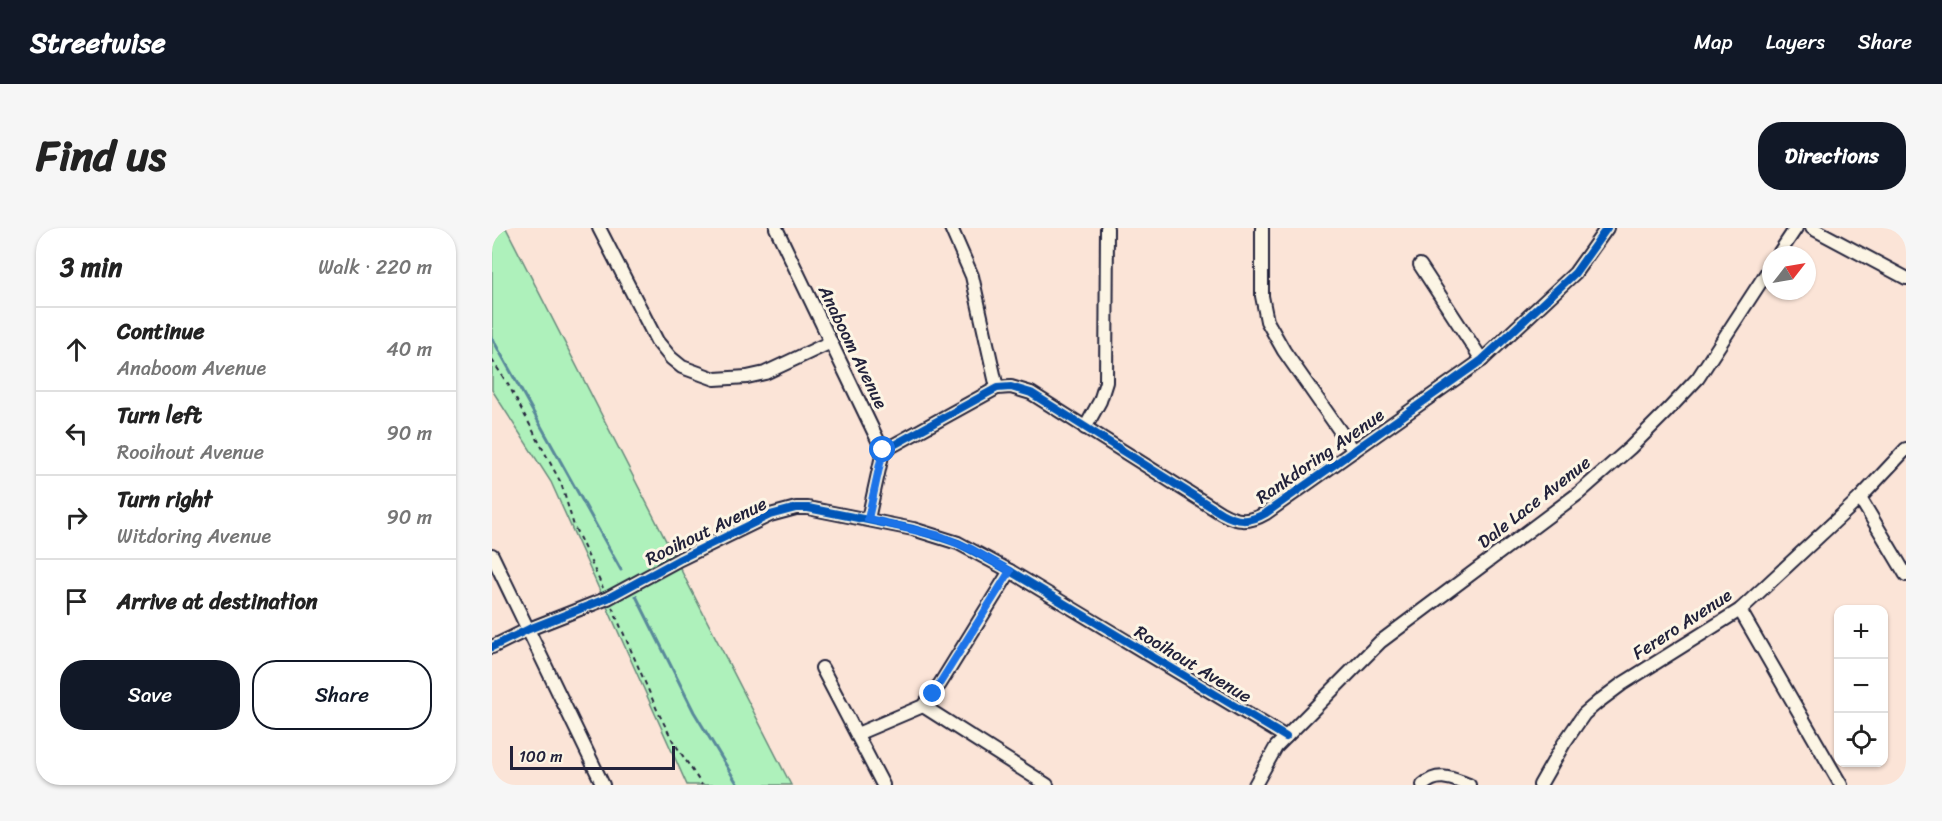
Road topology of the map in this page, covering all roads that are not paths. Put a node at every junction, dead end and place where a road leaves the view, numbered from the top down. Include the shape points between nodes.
1 (599, 228) edge
2 (776, 228) edge
3 (951, 228) edge
4 (1107, 228) edge
5 (1262, 228) edge
6 (1607, 228) edge
7 (1796, 228) edge
8 (1812, 228) edge
9 (1784, 246) edge
10 (1420, 265) dead end
11 (1906, 278) edge
12 (1762, 280) edge
13 (831, 342) junction
14 (1482, 360) junction
15 (997, 388) junction
16 (1085, 428) junction
17 (1906, 448) edge
18 (883, 450) junction
19 (1354, 451) junction
20 (1860, 498) junction
21 (868, 519) junction
22 (492, 555) edge
23 (1010, 571) junction
24 (1906, 575) edge
25 (1740, 610) junction
26 (529, 629) junction
27 (492, 647) edge
28 (822, 668) dead end
29 (923, 706) junction
30 (857, 734) junction
31 (1286, 737) junction
32 (603, 785) edge
33 (883, 785) edge
34 (1047, 785) edge
35 (1255, 785) edge
36 (1423, 785) edge
37 (1469, 785) edge
38 (1540, 785) edge
39 (1841, 785) edge

1 - 13 street via 657,341 682,367 715,379 747,377 765,373
2 - 13 street, Anaboom Avenue
3 - 15 street via 972,276
4 - 16 street via 1106,382
5 - 19 street via 1262,296 1267,321
6 - 14 street, Rankdoring Avenue via 1575,273
7 - 9 street
8 - 11 street
10 - 14 street
12 - 31 street, Dale Lace Avenue via 1698,378 1630,448 1579,493 1398,627 1361,659
13 - 18 street, Anaboom Avenue
14 - 19 street, Rankdoring Avenue
15 - 16 street, Rankdoring Avenue via 1011,387 1031,393
15 - 18 street
16 - 19 street, Rankdoring Avenue via 1229,518 1244,521 1266,513
17 - 20 street, Ferero Avenue
18 - 21 street
20 - 24 street
20 - 25 street, Ferero Avenue
21 - 23 street, Rooihout Avenue via 940,536
21 - 26 street, Rooihout Avenue via 808,508 784,510 608,598
22 - 26 street
23 - 29 street
23 - 31 street, Rooihout Avenue
25 - 38 street, Ferero Avenue via 1622,684 1584,714
25 - 39 street
26 - 27 street, Rooihout Avenue
26 - 32 street
28 - 30 street
29 - 30 street
29 - 34 street
30 - 33 street
31 - 35 street, Dale Lace Avenue via 1268,758
36 - 37 street via 1441,776

